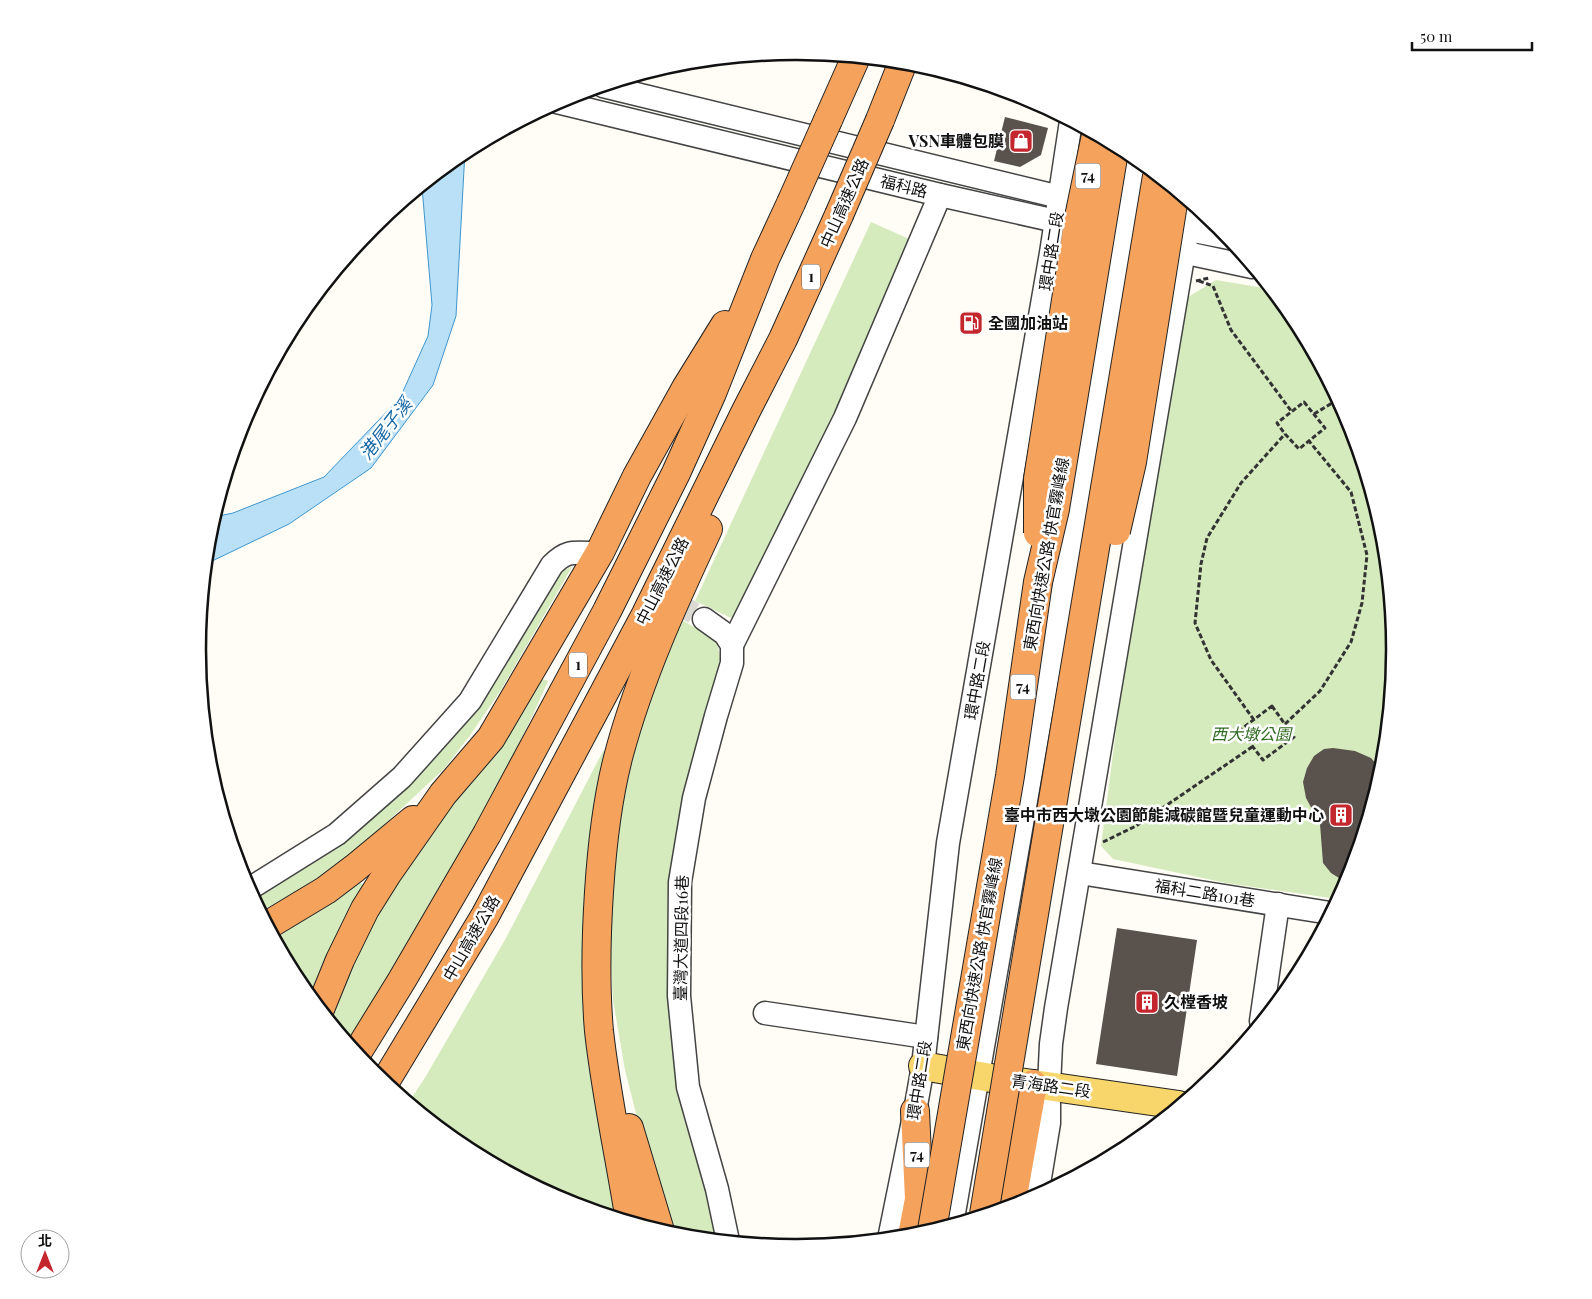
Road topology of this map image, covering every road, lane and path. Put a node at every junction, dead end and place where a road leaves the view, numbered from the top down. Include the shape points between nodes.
1 (853, 63) edge
2 (900, 69) edge
3 (614, 89) edge
4 (570, 105) edge
5 (1070, 128) edge
6 (1095, 141) edge
7 (1114, 153) edge
8 (1138, 169) edge
9 (1148, 177) edge
10 (1156, 183) edge
11 (940, 195) junction
12 (1059, 196) junction
13 (1174, 197) edge
14 (1191, 212) edge
15 (1135, 216) junction
16 (1056, 221) junction
17 (1188, 231) junction
18 (1216, 236) edge
19 (1132, 240) junction
20 (1183, 253) junction
21 (765, 259) junction
22 (1242, 264) edge
23 (1198, 281) dead end
24 (783, 339) junction
25 (1332, 404) edge
26 (1292, 412) junction
27 (1314, 414) junction
28 (1284, 434) junction
29 (1309, 441) junction
30 (589, 553) tunnel mouth
31 (1038, 582) junction
32 (704, 619) tunnel mouth
33 (732, 645) junction
34 (1069, 711) junction
35 (1254, 720) junction
36 (1284, 724) junction
37 (1252, 747) junction
38 (443, 794) junction
39 (1095, 846) dead end
40 (1080, 873) junction
41 (256, 885) edge
42 (1278, 904) junction
43 (1324, 912) edge
44 (273, 922) edge
45 (596, 960) junction
46 (323, 1001) edge
47 (1263, 1010) edge
48 (765, 1013) dead end
49 (926, 1037) junction
50 (361, 1047) edge
51 (923, 1066) junction
52 (389, 1076) edge
53 (985, 1076) junction
54 (1044, 1090) junction
55 (1171, 1104) edge
56 (915, 1111) junction
57 (1039, 1186) edge
58 (1024, 1193) edge
59 (1014, 1197) edge
60 (914, 1202) junction
61 (985, 1208) edge
62 (968, 1213) edge
63 (629, 1215) edge
64 (953, 1218) edge
65 (658, 1222) edge
66 (933, 1223) edge
67 (912, 1228) edge
68 (905, 1229) edge
69 (891, 1231) edge
70 (727, 1235) edge

1 - 21 highway, 1, bridge
2 - 24 highway, 中山高速公路 / 1, bridge
3 - 12 street, 福科路
4 - 11 street, 福科路
5 - 12 street, 環中路二段
6 - 31 highway, 74, bridge via 1038,480
7 - 31 highway, 東西向快速公路 快官霧峰線 / 74, bridge via 1055,509
8 - 15 street
9 - 15 street
10 - 34 highway, bridge
11 - 16 street, 福科路
11 - 33 street via 845,418
12 - 15 street, 福科路
12 - 16 street, 環中路二段
13 - 34 highway, bridge via 1132,462 1101,597
14 - 17 street
15 - 17 street, 福科路
15 - 19 street
16 - 19 street, 福科路
16 - 49 street, 環中路二段 via 948,843
17 - 18 street, 福科路
17 - 20 street
19 - 20 street, 福科路
19 - 53 street
20 - 22 street, 福科路
20 - 40 street
21 - 38 highway via 686,388 637,476 600,552 491,738
21 - 50 highway, 1 via 712,393 676,473 607,610 487,834
23 - 26 path via 1213,286 1231,330
24 - 45 highway via 755,427 662,630 620,752 601,854
24 - 52 highway, 中山高速公路 / 1 via 646,614 485,916
25 - 27 path
26 - 27 path via 1304,402
26 - 28 path via 1277,423
27 - 29 path via 1326,428
28 - 29 path via 1299,449
28 - 35 path via 1241,483 1207,538 1201,564 1195,623 1211,660
29 - 36 path via 1351,492 1367,555 1362,602 1351,642 1320,690
30 - 41 street via 562,555 552,565 470,701 402,777 338,834
31 - 66 highway, 東西向快速公路 快官霧峰線 / 74, bridge via 1010,776
32 - 33 street via 725,634
33 - 70 street, 臺灣大道四段16巷 via 732,663 694,798 680,882 679,996 688,1087
34 - 61 highway, bridge
35 - 36 path via 1272,706
35 - 37 path via 1240,730
36 - 37 path via 1294,736 1263,760
37 - 39 path via 1136,826
38 - 44 highway via 326,890
38 - 46 highway via 365,909
40 - 42 street, 福科二路101巷
40 - 54 street
42 - 43 street, 福科二路101巷
42 - 47 street
45 - 63 highway via 599,1031
45 - 65 highway via 627,1120
48 - 49 street
49 - 51 street, 環中路二段
51 - 53 main road, 青海路二段
51 - 56 street, 環中路二段
53 - 54 main road, 青海路二段
53 - 62 street
53 - 64 street
54 - 55 main road, 青海路二段
54 - 57 street via 1050,1123
54 - 58 street
54 - 59 highway
56 - 60 highway, 74
56 - 69 street, 環中路二段
60 - 67 highway, 74
60 - 68 street

